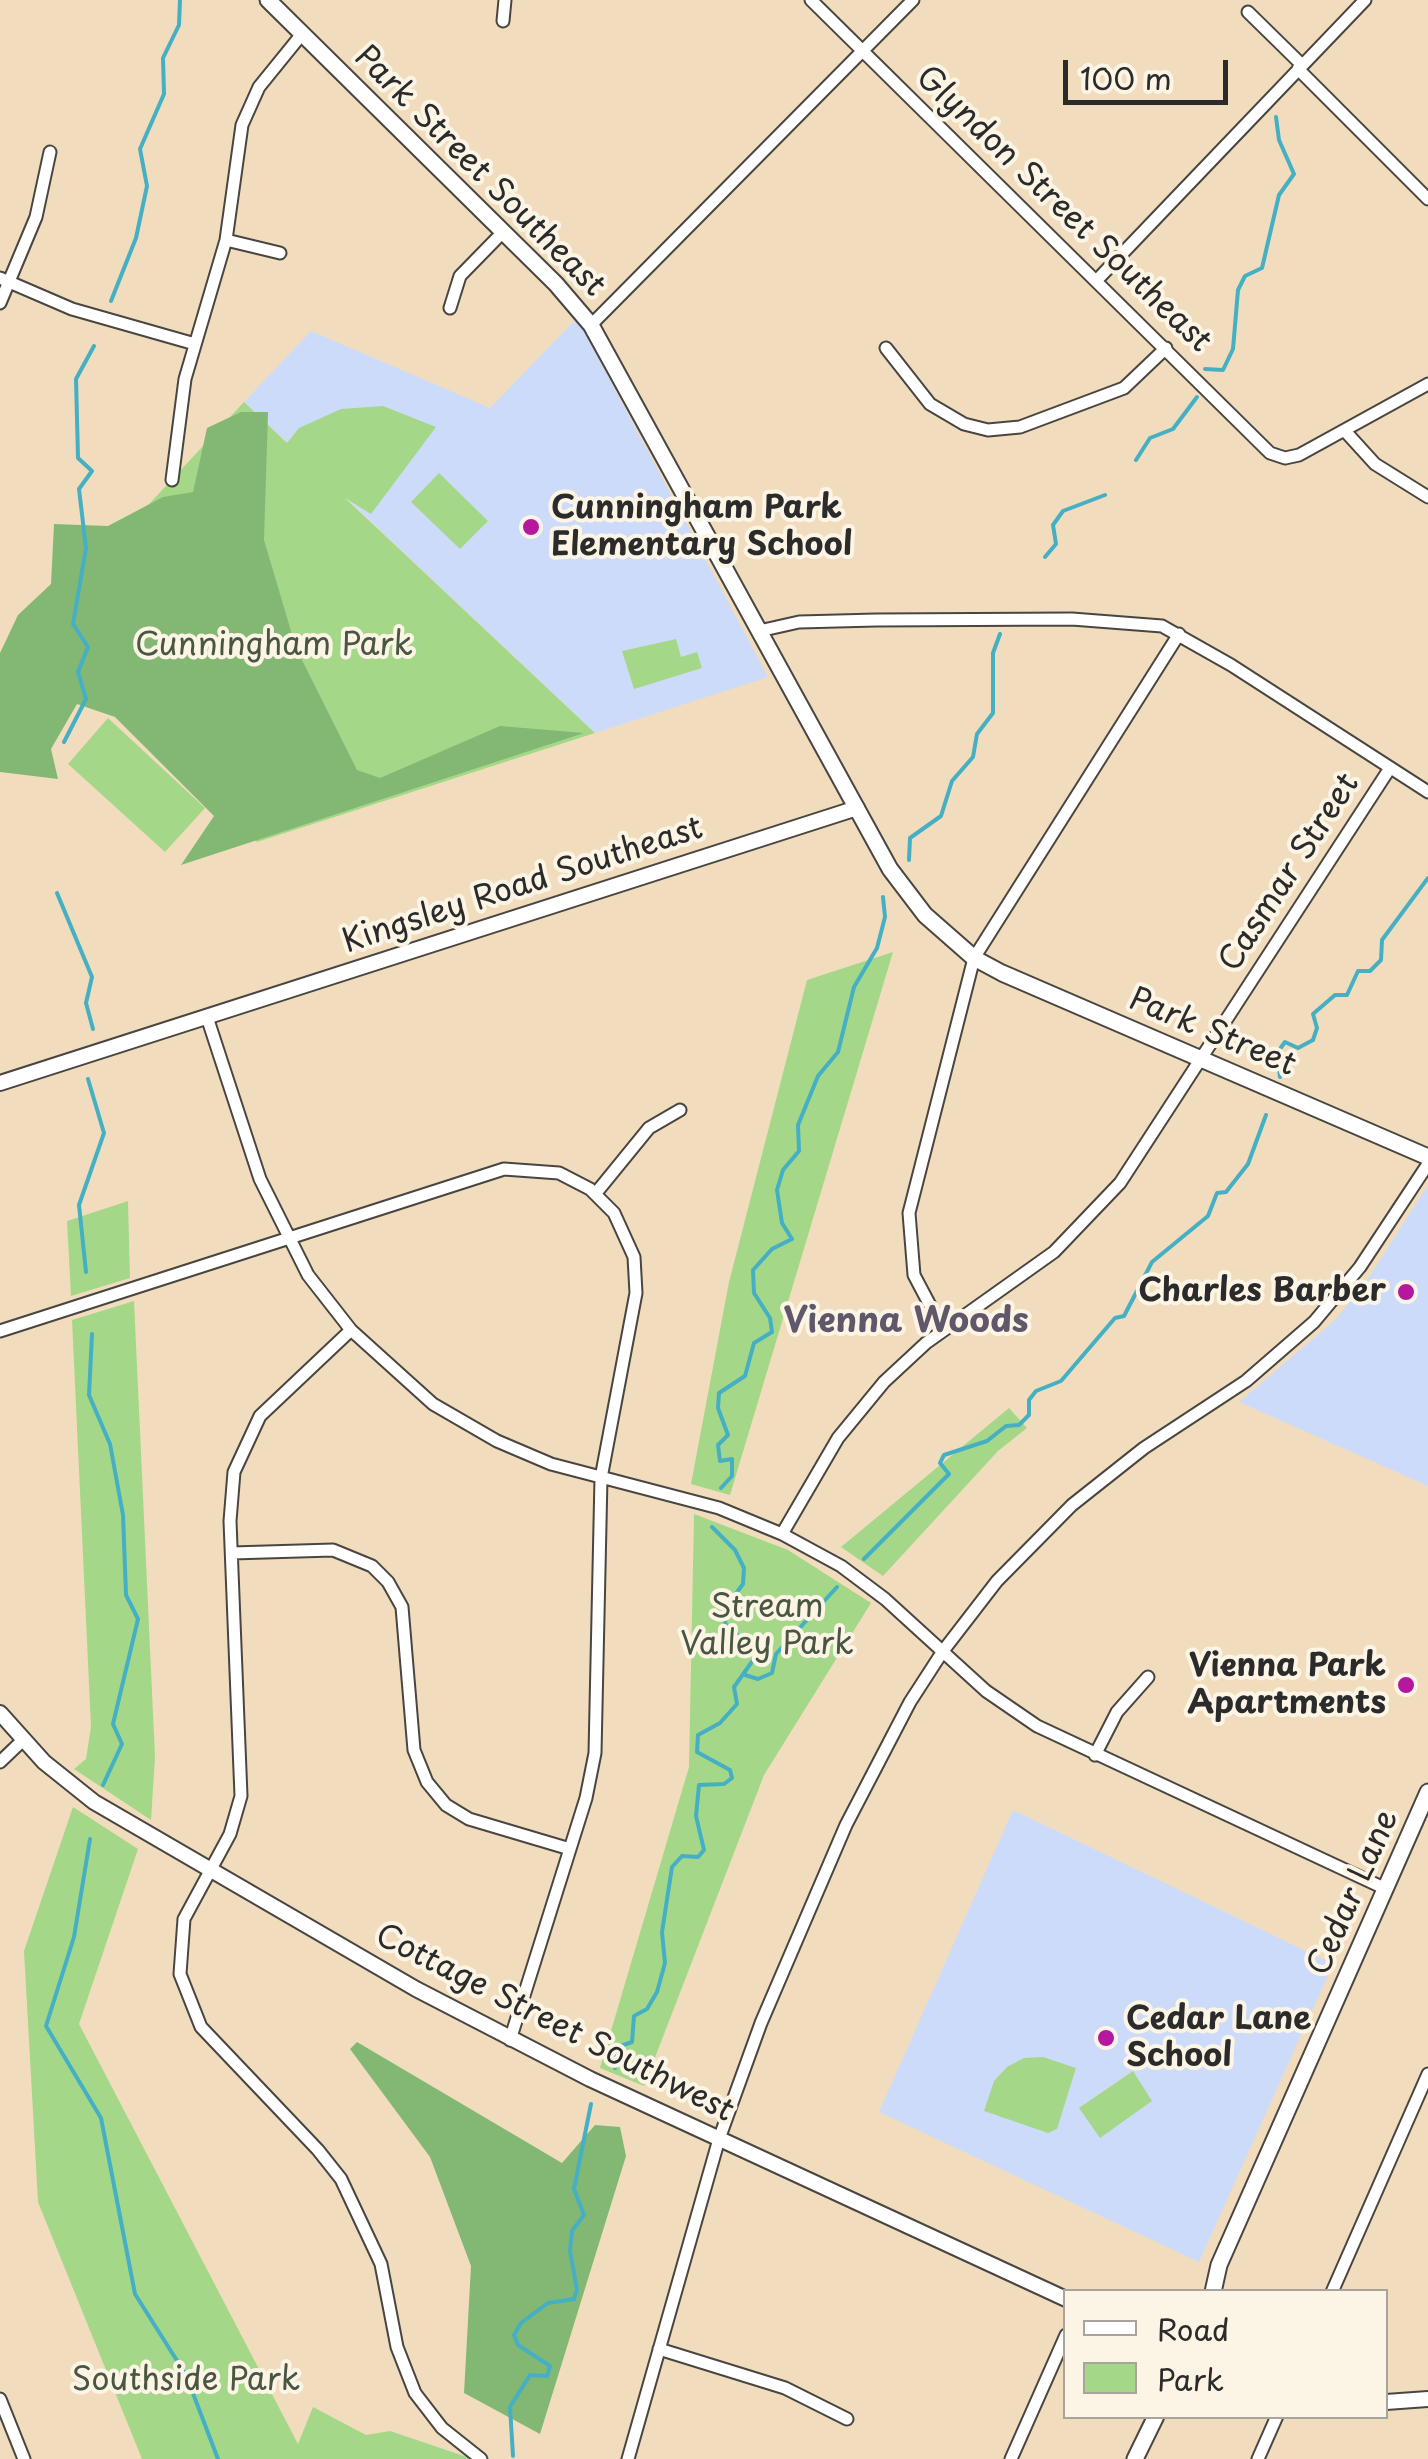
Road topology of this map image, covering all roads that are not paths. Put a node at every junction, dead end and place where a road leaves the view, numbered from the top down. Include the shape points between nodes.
1 (268, 0) edge
2 (505, 0) edge
3 (811, 0) edge
4 (912, 0) edge
5 (1365, 0) edge
6 (1248, 12) dead end
7 (503, 21) dead end
8 (302, 34) junction
9 (860, 49) junction
10 (1300, 67) junction
11 (50, 152) dead end
12 (1424, 195) edge
13 (503, 232) junction
14 (226, 240) junction
15 (280, 253) dead end
16 (1097, 280) junction
17 (5, 281) edge
18 (0, 303) edge
19 (450, 308) dead end
20 (591, 325) junction
21 (195, 344) junction
22 (886, 348) dead end
23 (1166, 348) junction
24 (1428, 384) edge
25 (1344, 431) junction
26 (172, 480) dead end
27 (1428, 497) edge
28 (759, 631) junction
29 (1178, 634) junction
30 (1390, 768) junction
31 (1428, 792) edge
32 (857, 808) junction
33 (974, 958) junction
34 (207, 1017) junction
35 (1202, 1059) junction
36 (0, 1083) edge
37 (680, 1110) dead end
38 (1428, 1160) edge
39 (596, 1193) junction
40 (288, 1238) junction
41 (351, 1330) junction
42 (943, 1330) junction
43 (0, 1331) edge
44 (601, 1478) junction
45 (782, 1534) junction
46 (232, 1553) junction
47 (942, 1650) junction
48 (1148, 1677) dead end
49 (0, 1714) edge
50 (23, 1740) junction
51 (1095, 1755) junction
52 (0, 1762) edge
53 (1428, 1792) edge
54 (570, 1849) junction
55 (210, 1870) junction
56 (1386, 1889) junction
57 (510, 2040) junction
58 (1428, 2074) edge
59 (719, 2139) junction
60 (1213, 2289) edge
61 (1333, 2289) edge
62 (1063, 2299) edge
63 (1063, 2342) edge
64 (660, 2349) junction
65 (0, 2399) edge
66 (1428, 2399) edge
67 (1388, 2402) edge
68 (847, 2419) dead end
69 (1155, 2419) edge
70 (1276, 2419) edge
71 (24, 2459) edge
72 (481, 2459) edge
73 (628, 2459) edge
74 (1011, 2459) edge
75 (1135, 2459) edge
76 (1258, 2459) edge

1 - 8 main road, Park Street Southeast
2 - 7 street
3 - 9 street, Glyndon Street Southeast
4 - 9 street
5 - 10 street
6 - 10 street
8 - 13 main road, Park Street Southeast
8 - 14 street via 270,70 246,115
9 - 16 street, Glyndon Street Southeast
9 - 20 street
10 - 12 street
10 - 16 street
11 - 17 street via 36,217
13 - 19 street via 460,276
13 - 20 main road, Park Street Southeast
14 - 15 street
14 - 21 street
16 - 23 street, Glyndon Street Southeast
17 - 18 street
17 - 21 street via 72,309
20 - 28 main road, Park Street Southeast
21 - 26 street
22 - 23 street via 946,416 1005,430 1124,388
23 - 25 street, Glyndon Street Southeast via 1278,457 1299,455
24 - 25 street
25 - 27 street via 1376,464
28 - 29 street via 799,622 1072,619 1152,624
28 - 32 main road, Park Street Southeast
29 - 30 street
29 - 33 street
30 - 31 street
30 - 35 street, Casmar Street
32 - 33 main road, Park Street Southeast via 899,884
32 - 34 street, Kingsley Road Southeast
33 - 35 main road, Park Street
33 - 42 street via 909,1213 914,1274
34 - 36 street, Kingsley Road Southeast
34 - 40 street via 260,1178
35 - 38 main road, Park Street
35 - 42 street, Casmar Street via 1102,1205 1054,1252
37 - 39 street via 648,1128
38 - 47 street via 1360,1267 1314,1322 1246,1381 1072,1505 997,1581
39 - 40 street via 559,1173 504,1170
39 - 44 street via 622,1226 637,1275
40 - 41 street
40 - 43 street
41 - 44 street via 406,1383 465,1424 524,1454
41 - 46 street via 274,1400 250,1432 230,1492
42 - 45 street, Casmar Street via 857,1413
44 - 45 street via 718,1508
44 - 54 street via 599,1709 590,1781
45 - 47 street via 862,1582
46 - 54 street via 333,1550 372,1566 396,1594 406,1623 412,1734 427,1782 469,1819
46 - 55 street via 243,1778 237,1816
47 - 51 street via 1008,1708
47 - 59 street via 838,1842
48 - 51 street via 1117,1712
49 - 50 street, Cottage Street Southwest
50 - 52 street
50 - 55 street, Cottage Street Southwest via 94,1802
51 - 56 street
53 - 56 main road, Cedar Lane
54 - 57 street
55 - 57 street, Cottage Street Southwest
55 - 72 street via 180,1937 180,1974 191,2010 212,2041 338,2174 381,2264 397,2347 415,2394 442,2428
56 - 60 main road, Cedar Lane
57 - 59 street, Cottage Street Southwest
58 - 61 street
59 - 62 street, Cottage Street Southwest
59 - 64 street
63 - 74 street
64 - 68 street via 768,2382
64 - 73 street
65 - 71 street
66 - 67 street
69 - 75 main road
70 - 76 street

